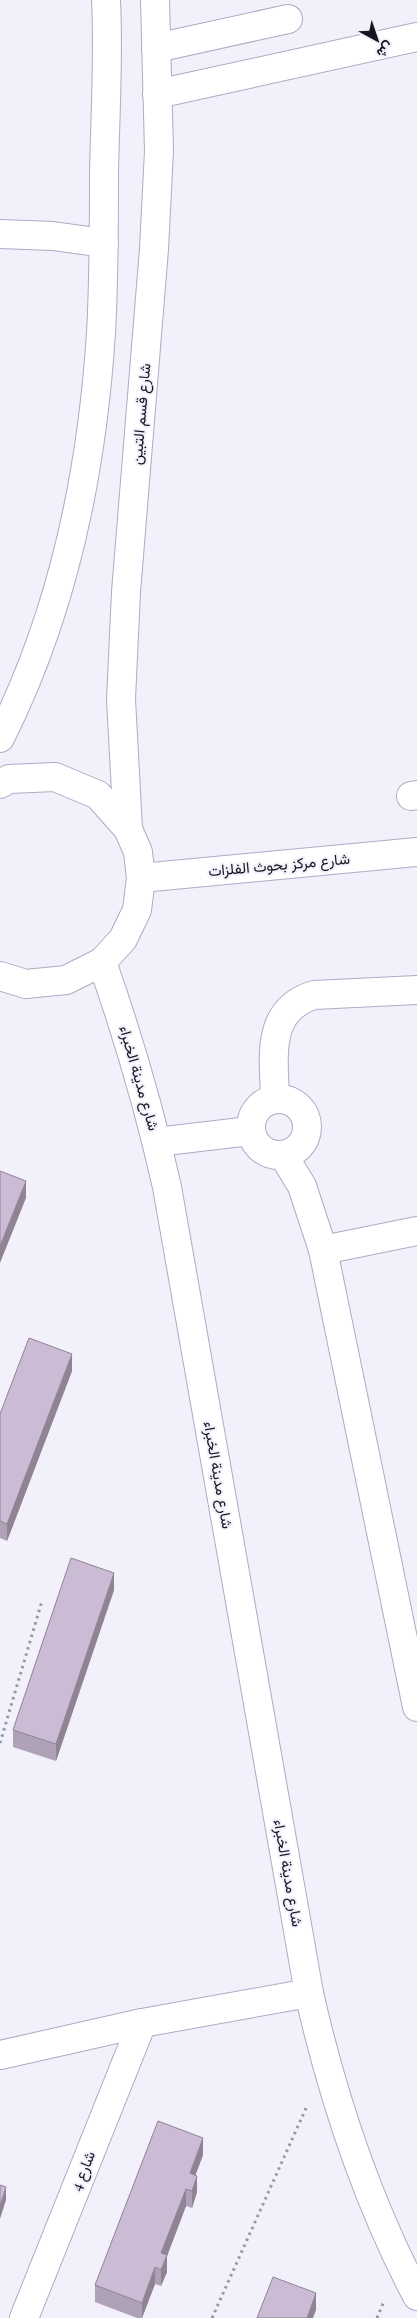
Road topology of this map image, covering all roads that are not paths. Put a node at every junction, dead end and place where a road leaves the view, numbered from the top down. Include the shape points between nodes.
1 (106, 0) edge
2 (155, 0) edge
3 (288, 19) dead end
4 (417, 37) edge
5 (156, 48) junction
6 (157, 94) junction
7 (0, 234) edge
8 (104, 243) junction
9 (0, 738) edge
10 (0, 784) edge
11 (128, 828) junction
12 (417, 852) edge
13 (142, 878) junction
14 (102, 962) junction
15 (0, 976) edge
16 (417, 990) edge
17 (274, 1099) junction
18 (250, 1131) junction
19 (157, 1142) junction
20 (283, 1155) junction
21 (417, 1230) edge
22 (323, 1250) junction
23 (417, 1707) edge
24 (309, 1993) junction
25 (142, 2023) junction
26 (0, 2055) edge
27 (408, 2261) edge
28 (417, 2296) edge
29 (24, 2318) edge

1 - 8 street
2 - 5 street, شارع قسم التبين
3 - 5 street
4 - 6 street
5 - 6 street, شارع قسم التبين
6 - 11 street, شارع قسم التبين via 159,151 154,249 126,592 121,699
7 - 8 street via 53,236
8 - 9 street via 101,333 93,419 79,504 60,588
10 - 11 street via 9,779 55,777 98,795
11 - 13 street via 138,852
12 - 13 street, شارع مركز بحوث الفلزات
13 - 14 street via 137,910 123,939
14 - 15 street via 66,980 26,984
14 - 19 street, شارع مدينة الخبراء via 128,1036
16 - 17 street via 314,995 299,1000 286,1011 278,1027 274,1050
17 - 18 street via 264,1102 256,1110
17 - 20 street via 286,1099 296,1104 307,1123 301,1144
18 - 19 street
18 - 20 street via 262,1150
19 - 24 street, شارع مدينة الخبراء
20 - 22 street via 302,1186
21 - 22 street
22 - 23 street
24 - 25 street
24 - 27 street, شارع مدينة الخبراء via 325,2065 366,2187
25 - 26 street
25 - 29 street, شارع 4
27 - 28 street, شارع مدينة الخبراء

